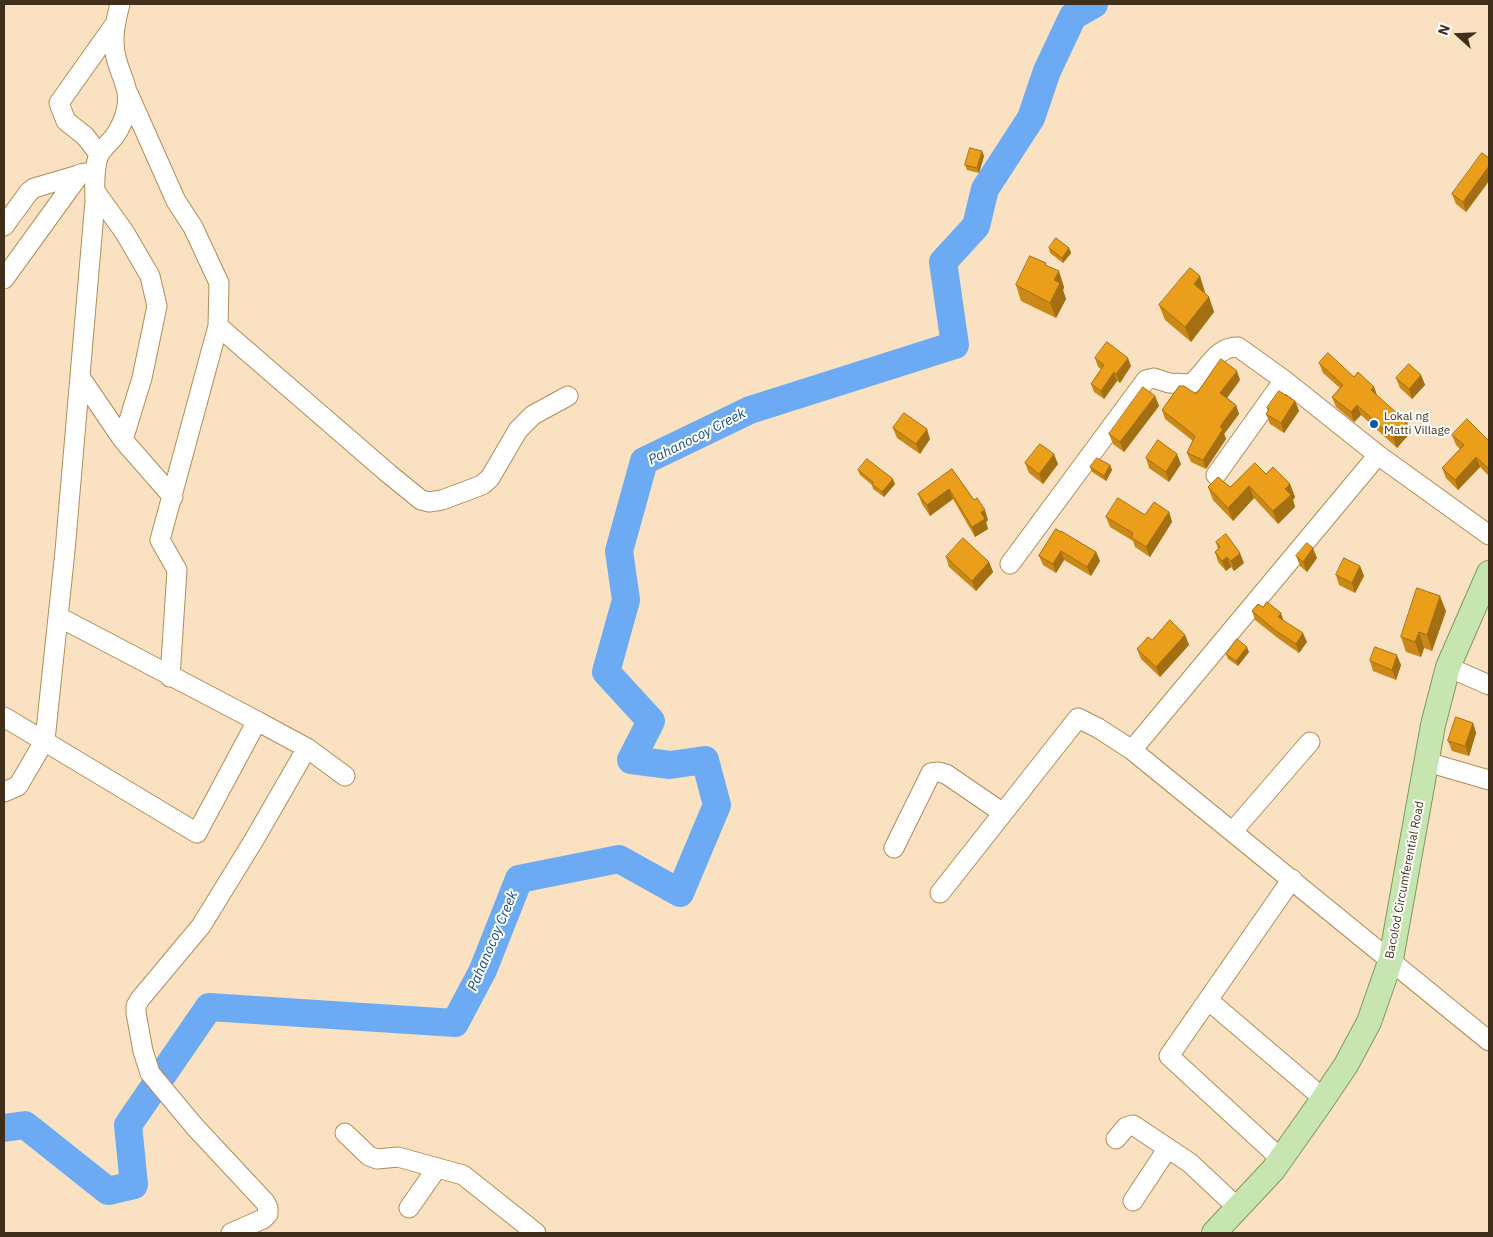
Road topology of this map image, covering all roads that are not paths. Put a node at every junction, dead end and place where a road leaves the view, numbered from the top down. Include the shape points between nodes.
1 (120, 4) edge
2 (115, 23) junction
3 (128, 93) junction
4 (92, 167) junction
5 (95, 191) junction
6 (4, 226) edge
7 (4, 278) edge
8 (218, 326) junction
9 (80, 377) junction
10 (1284, 380) junction
11 (568, 396) dead end
12 (123, 440) junction
13 (1378, 454) junction
14 (1216, 475) dead end
15 (173, 497) junction
16 (1489, 536) edge
17 (1010, 564) dead end
18 (1489, 573) edge
19 (58, 617) junction
20 (1448, 667) junction
21 (170, 676) junction
22 (1489, 685) edge
23 (4, 717) edge
24 (257, 721) junction
25 (45, 740) junction
26 (1310, 742) dead end
27 (307, 748) junction
28 (1132, 750) junction
29 (1427, 762) junction
30 (344, 776) dead end
31 (1489, 780) edge
32 (4, 792) edge
33 (1003, 813) junction
34 (1233, 831) junction
35 (894, 848) dead end
36 (1292, 879) junction
37 (940, 893) dead end
38 (1391, 959) junction
39 (1208, 1000) junction
40 (1489, 1041) edge
41 (1324, 1099) junction
42 (344, 1133) dead end
43 (1116, 1139) dead end
44 (1168, 1148) junction
45 (1281, 1159) junction
46 (438, 1168) junction
47 (1132, 1201) dead end
48 (409, 1208) dead end
49 (1238, 1208) junction
50 (231, 1233) edge
51 (536, 1233) edge
52 (1214, 1233) edge

1 - 2 street
2 - 3 street via 116,60
2 - 4 street via 59,103 66,121 85,136
3 - 4 street via 124,118
3 - 8 street via 176,201 193,227 219,283
4 - 5 street
4 - 6 street via 34,188
4 - 7 street
5 - 9 street
5 - 12 street via 150,276 157,306 142,378
8 - 11 street via 389,474 421,500 429,502 482,485 490,478 518,430 533,414
8 - 15 street
9 - 12 street
9 - 19 street
10 - 13 street
10 - 14 street
10 - 17 street via 1238,347 1230,347 1222,350 1191,384 1154,378 1146,380
12 - 15 street
13 - 16 street
13 - 28 street
15 - 21 street via 160,540 176,570
18 - 20 main road, Bacolod Circumferential Road
19 - 21 street
19 - 25 street
20 - 22 street
20 - 29 main road, Bacolod Circumferential Road
21 - 24 street
23 - 25 street
24 - 25 street via 197,833
24 - 27 street
25 - 32 street via 18,786
26 - 34 street
27 - 30 street
27 - 50 street via 201,926 136,1006 150,1073 268,1208 263,1219
28 - 33 street via 1078,718
28 - 34 street
29 - 31 street
29 - 38 main road, Bacolod Circumferential Road
33 - 35 street via 946,774 931,774
33 - 37 street
34 - 36 street
36 - 38 street
36 - 39 street
38 - 40 street
38 - 41 main road, Bacolod Circumferential Road via 1368,1022
39 - 41 street
39 - 45 street via 1170,1056
41 - 45 main road, Bacolod Circumferential Road
42 - 46 street via 369,1156 377,1159 398,1156
43 - 44 street via 1126,1127 1133,1125
44 - 47 street
44 - 49 street via 1190,1163
45 - 49 main road, Bacolod Circumferential Road
46 - 48 street
46 - 51 street via 463,1175
49 - 52 main road, Bacolod Circumferential Road

